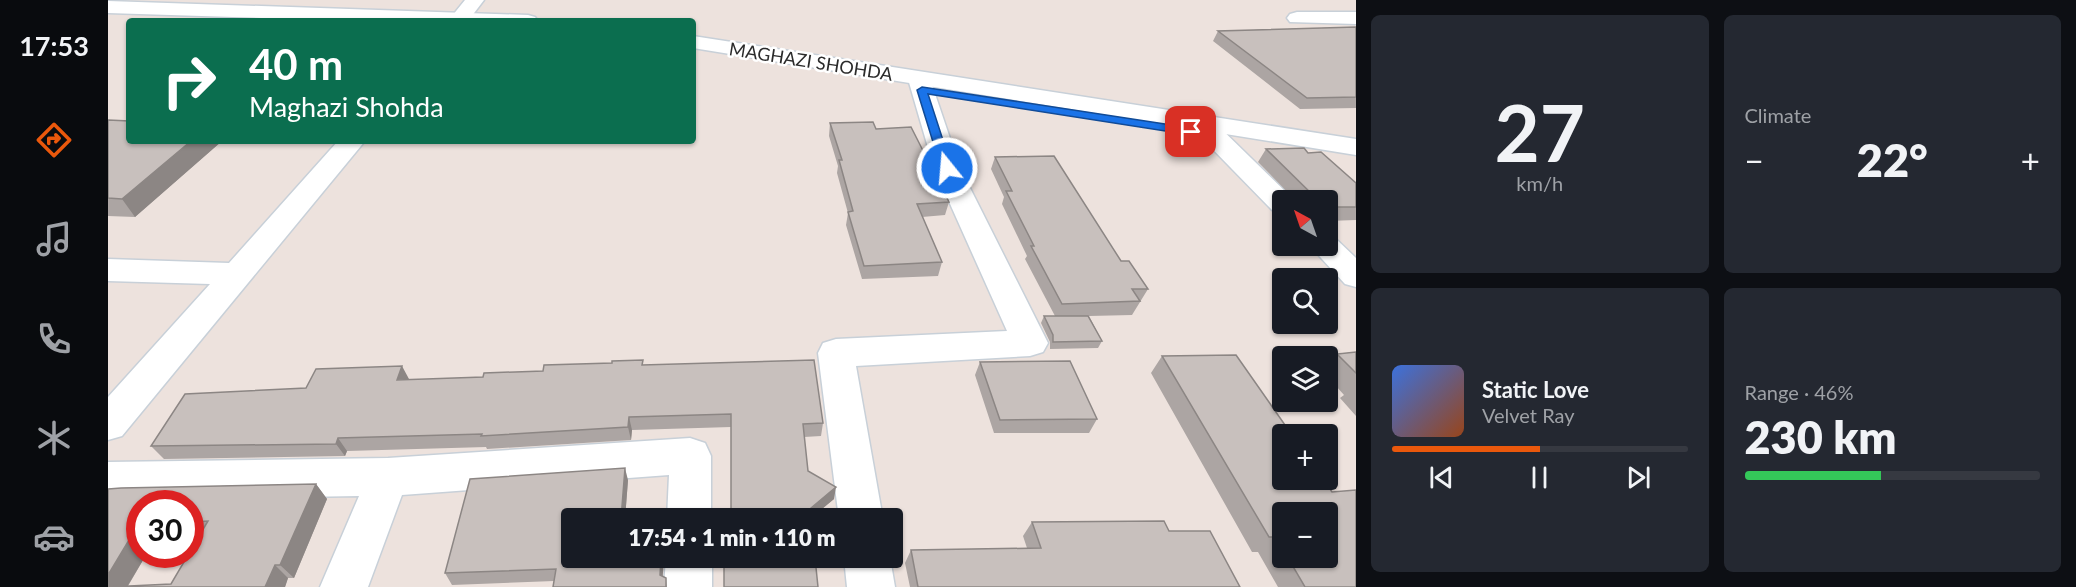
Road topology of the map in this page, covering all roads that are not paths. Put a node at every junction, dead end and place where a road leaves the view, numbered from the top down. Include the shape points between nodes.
1 (476, 0) edge
2 (108, 7) edge
3 (108, 15) edge
4 (200, 18) edge
5 (405, 18) edge
6 (461, 18) edge
7 (1297, 18) dead end
8 (1356, 18) edge
9 (696, 43) edge
10 (696, 53) edge
11 (921, 84) junction
12 (1207, 128) junction
13 (349, 144) edge
14 (1356, 147) edge
15 (1356, 157) edge
16 (1272, 194) edge
17 (1335, 256) edge
18 (108, 270) edge
19 (239, 274) junction
20 (1356, 276) edge
21 (108, 424) edge
22 (388, 477) junction
23 (108, 481) edge
24 (689, 508) edge
25 (859, 508) edge
26 (689, 568) edge
27 (868, 568) edge
28 (344, 587) edge
29 (688, 587) edge
30 (871, 587) edge

1 - 6 street
2 - 5 street
3 - 4 street
7 - 8 street
9 - 11 street, MAGHAZI SHOHDA
10 - 11 street, MAGHAZI SHOHDA
11 - 12 street, MAGHAZI SHOHDA
11 - 25 street via 947,168 1030,343 836,353
12 - 14 street, MAGHAZI SHOHDA
12 - 15 street, MAGHAZI SHOHDA
12 - 16 street
13 - 19 street
17 - 20 street
18 - 19 street
19 - 21 street
22 - 23 street
22 - 24 street via 690,456
22 - 28 street
26 - 29 street
27 - 30 street

